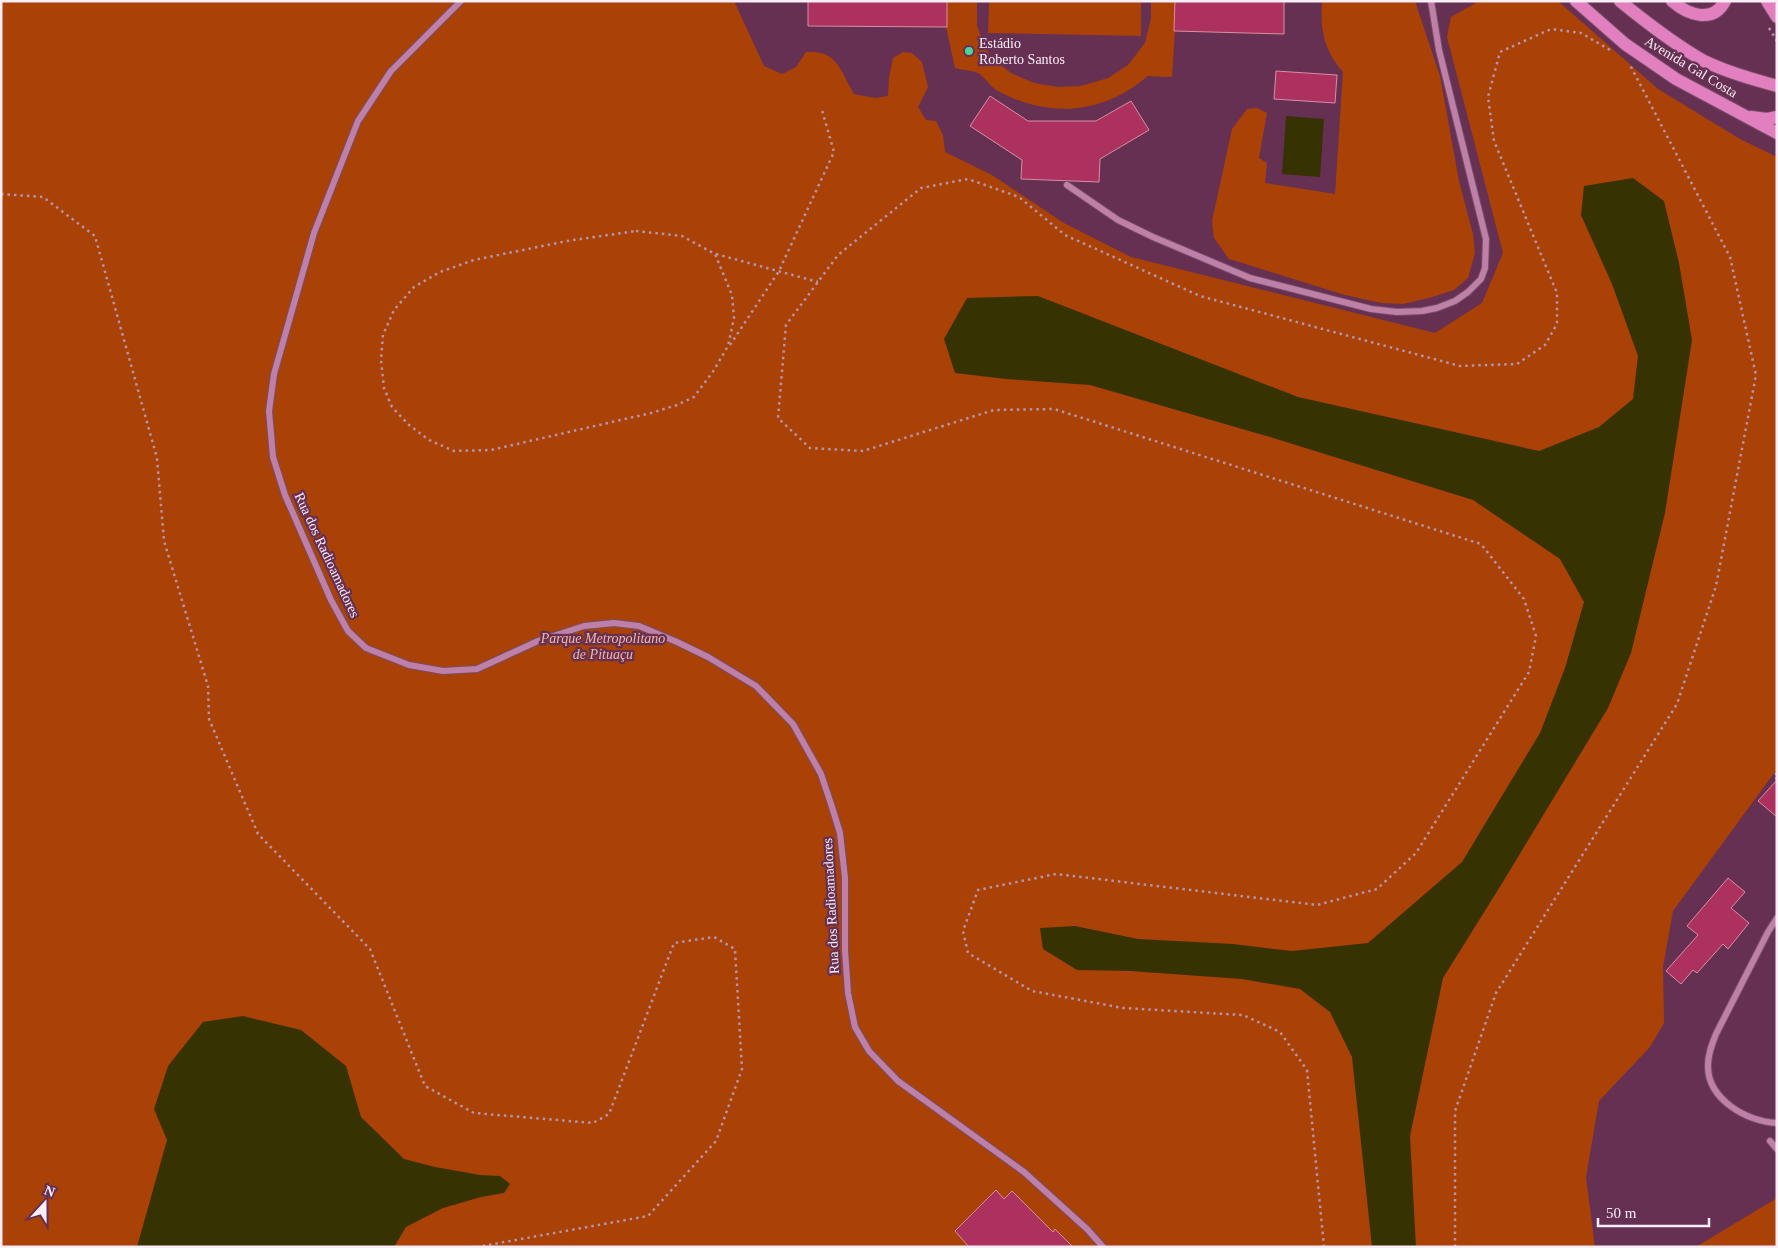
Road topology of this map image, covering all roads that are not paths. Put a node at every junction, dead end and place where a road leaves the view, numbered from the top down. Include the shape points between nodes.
1 (461, 1) edge
2 (1431, 1) edge
3 (1576, 1) edge
4 (1620, 1) edge
5 (1672, 1) edge
6 (1726, 1) edge
7 (1767, 1) edge
8 (1777, 17) edge
9 (1777, 86) edge
10 (1746, 117) junction
11 (1777, 117) edge
12 (1777, 133) edge
13 (1068, 185) dead end
14 (1777, 918) edge
15 (1777, 1123) edge
16 (1770, 1141) dead end
17 (1777, 1149) edge
18 (1103, 1247) edge

1 - 18 lane, Rua dos Radioamadores via 391,71 358,121 314,233 274,374 269,411 273,457 285,495 331,600 348,631 366,648 409,665 444,671 477,669 547,638 584,626 614,623 639,626 677,642 756,686 793,724 821,774 840,833 845,878 848,993 855,1027 868,1051 898,1081 1024,1172
2 - 13 lane via 1439,50 1486,239 1485,268 1481,279 1455,301 1422,311 1397,312 1372,309 1250,278 1118,220
3 - 10 main road, Avenida Gal Costa via 1625,44 1676,79
4 - 9 main road via 1666,38 1706,61 1746,78
5 - 6 main road via 1689,14 1709,16
7 - 8 main road
10 - 11 main road
10 - 12 main road, Avenida Gal Costa
14 - 15 lane via 1716,1034 1707,1065 1715,1090 1728,1104 1751,1118
16 - 17 lane

